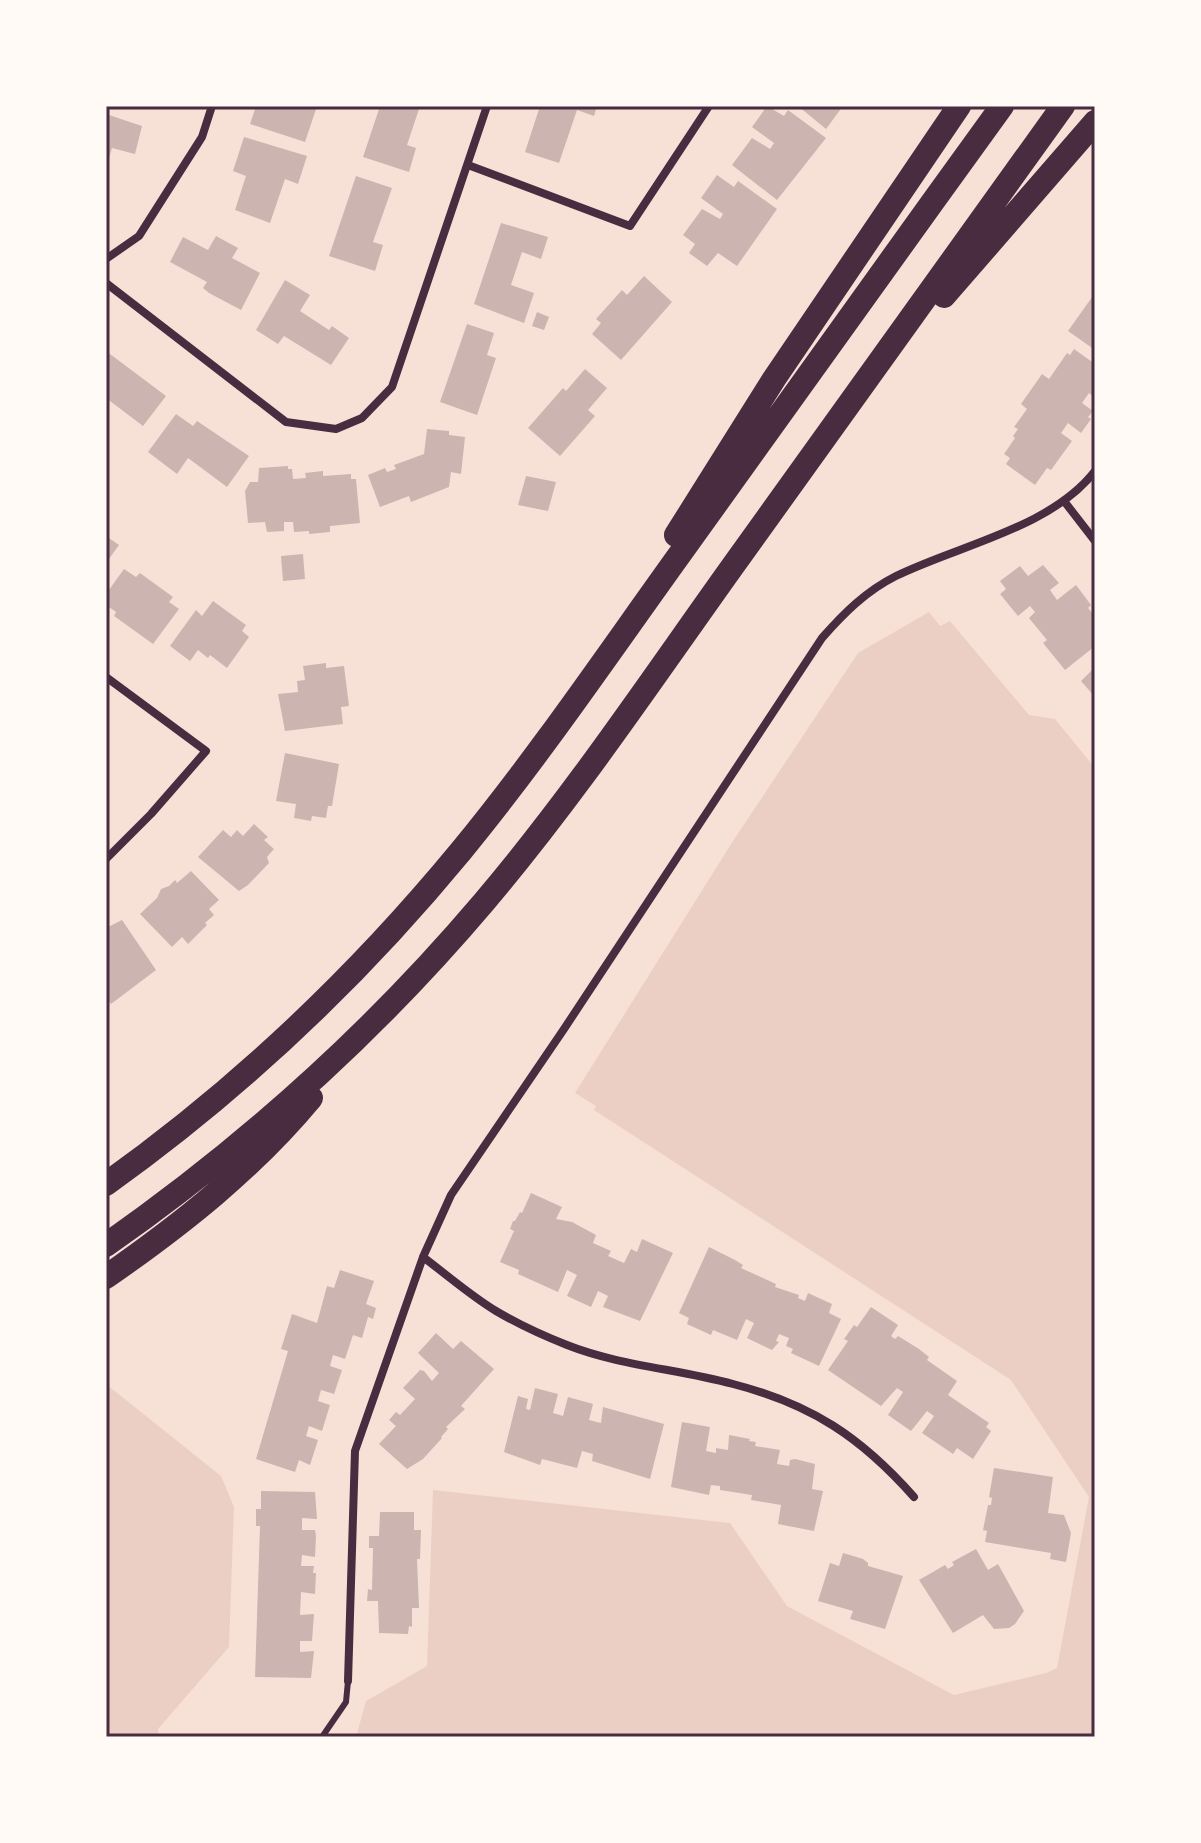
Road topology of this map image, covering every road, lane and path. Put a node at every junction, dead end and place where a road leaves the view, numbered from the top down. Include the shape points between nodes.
1 (212, 106) edge
2 (487, 106) edge
3 (709, 106) edge
4 (959, 106) edge
5 (1002, 106) edge
6 (1063, 106) edge
7 (1095, 122) edge
8 (468, 165) junction
9 (106, 259) edge
10 (106, 283) edge
11 (852, 400) junction
12 (1095, 471) edge
13 (1064, 501) junction
14 (1095, 541) edge
15 (106, 677) edge
16 (556, 727) junction
17 (106, 859) edge
18 (378, 1017) junction
19 (248, 1071) junction
20 (106, 1164) edge
21 (106, 1184) edge
22 (106, 1245) edge
23 (423, 1257) junction
24 (106, 1277) edge
25 (914, 1497) dead end
26 (348, 1681) joint
27 (322, 1737) edge

1 - 9 street via 202,137 139,236
2 - 8 street
3 - 8 street via 630,226
4 - 16 highway via 741,430
5 - 16 highway
6 - 11 highway
7 - 11 highway
8 - 10 street via 392,387 362,418 336,429 286,422
11 - 18 highway via 549,821 458,932
12 - 13 street
13 - 14 street
13 - 23 street via 895,577 857,601 822,638 451,1195
15 - 17 street via 206,751
16 - 19 highway via 395,928
18 - 22 highway via 264,1124
18 - 24 highway via 241,1173
19 - 20 highway
19 - 21 highway
23 - 25 street via 495,1311 569,1346 733,1383 793,1403 857,1440
23 - 26 street via 355,1451
26 - 27 lane via 346,1702

